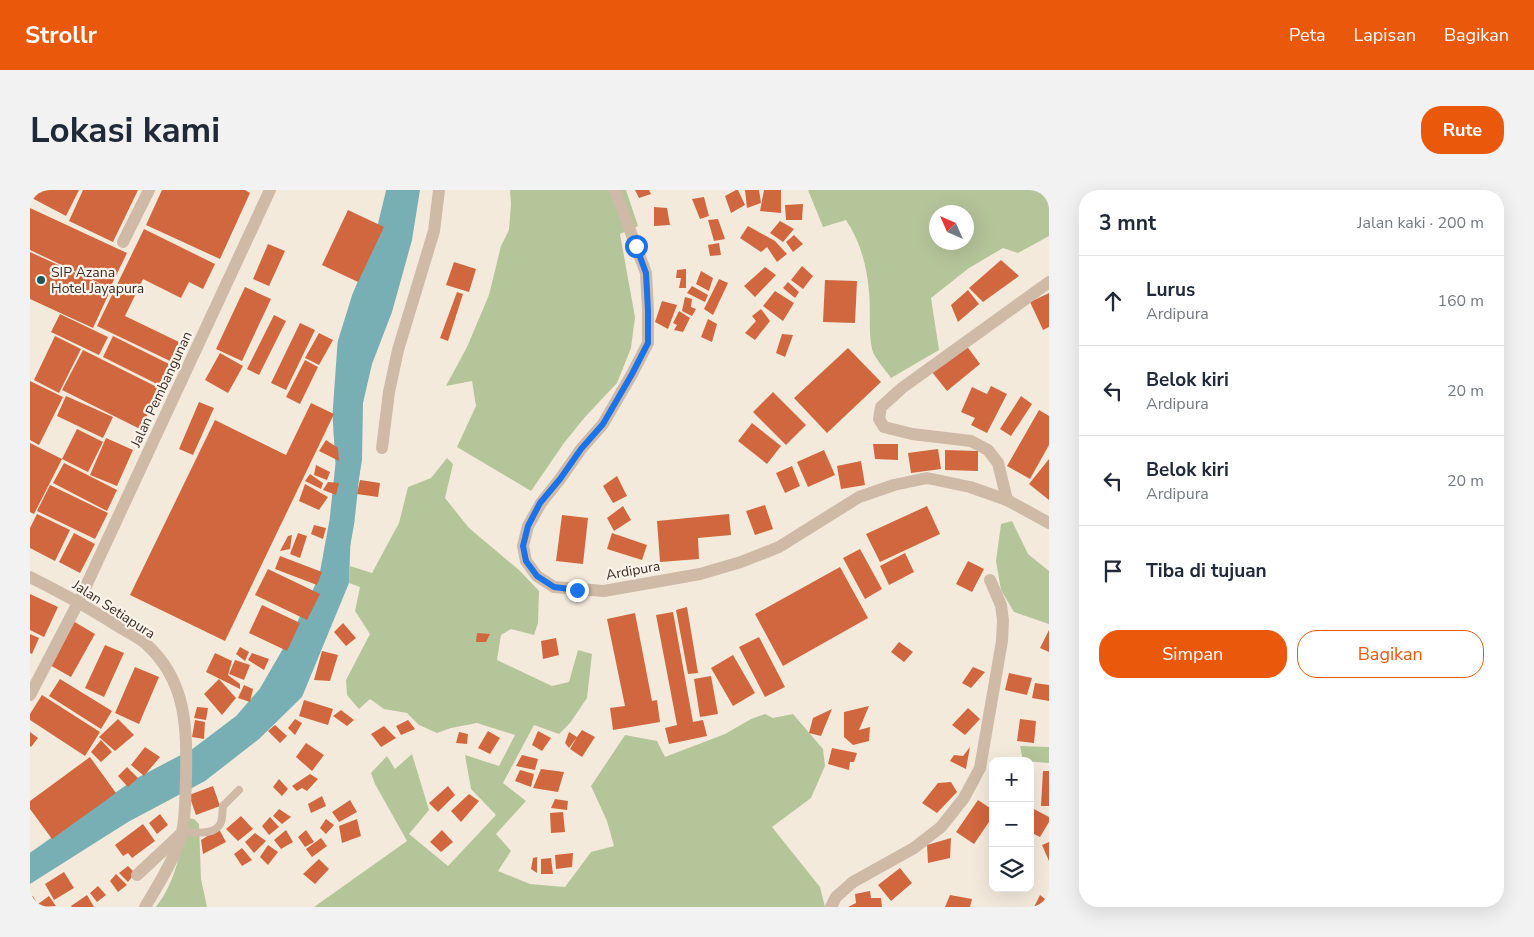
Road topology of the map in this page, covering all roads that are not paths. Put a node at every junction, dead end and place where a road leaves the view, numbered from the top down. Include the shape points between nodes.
1 (149, 190) edge
2 (270, 190) edge
3 (439, 190) edge
4 (615, 190) edge
5 (123, 242) dead end
6 (1049, 282) edge
7 (382, 448) dead end
8 (1007, 500) junction
9 (1049, 523) edge
10 (30, 577) edge
11 (990, 580) dead end
12 (79, 601) junction
13 (30, 695) edge
14 (239, 790) dead end
15 (182, 833) junction
16 (137, 875) dead end
17 (146, 907) edge
18 (831, 907) edge

1 - 5 street
2 - 12 street, Jalan Pembangunan
3 - 7 street via 434,231 398,350
4 - 8 street, Ardipura via 646,273 648,343 603,424 540,503 528,526 523,546 526,561 537,576 554,587 604,591 700,574 780,547 859,497 927,478 970,487
6 - 8 street via 881,406 879,419 884,427 970,441 988,450 998,464
8 - 9 street, Ardipura
10 - 12 street, Jalan Setiapura
11 - 18 street via 1001,605 1002,641 980,768 964,798 941,827 914,848 853,882 836,897
12 - 13 street, Jalan Pembangunan
12 - 15 street, Jalan Setiapura via 144,643 164,664 177,687 185,718
14 - 15 lane via 223,806 218,828
15 - 16 street
15 - 17 street, Jalan Setiapura

